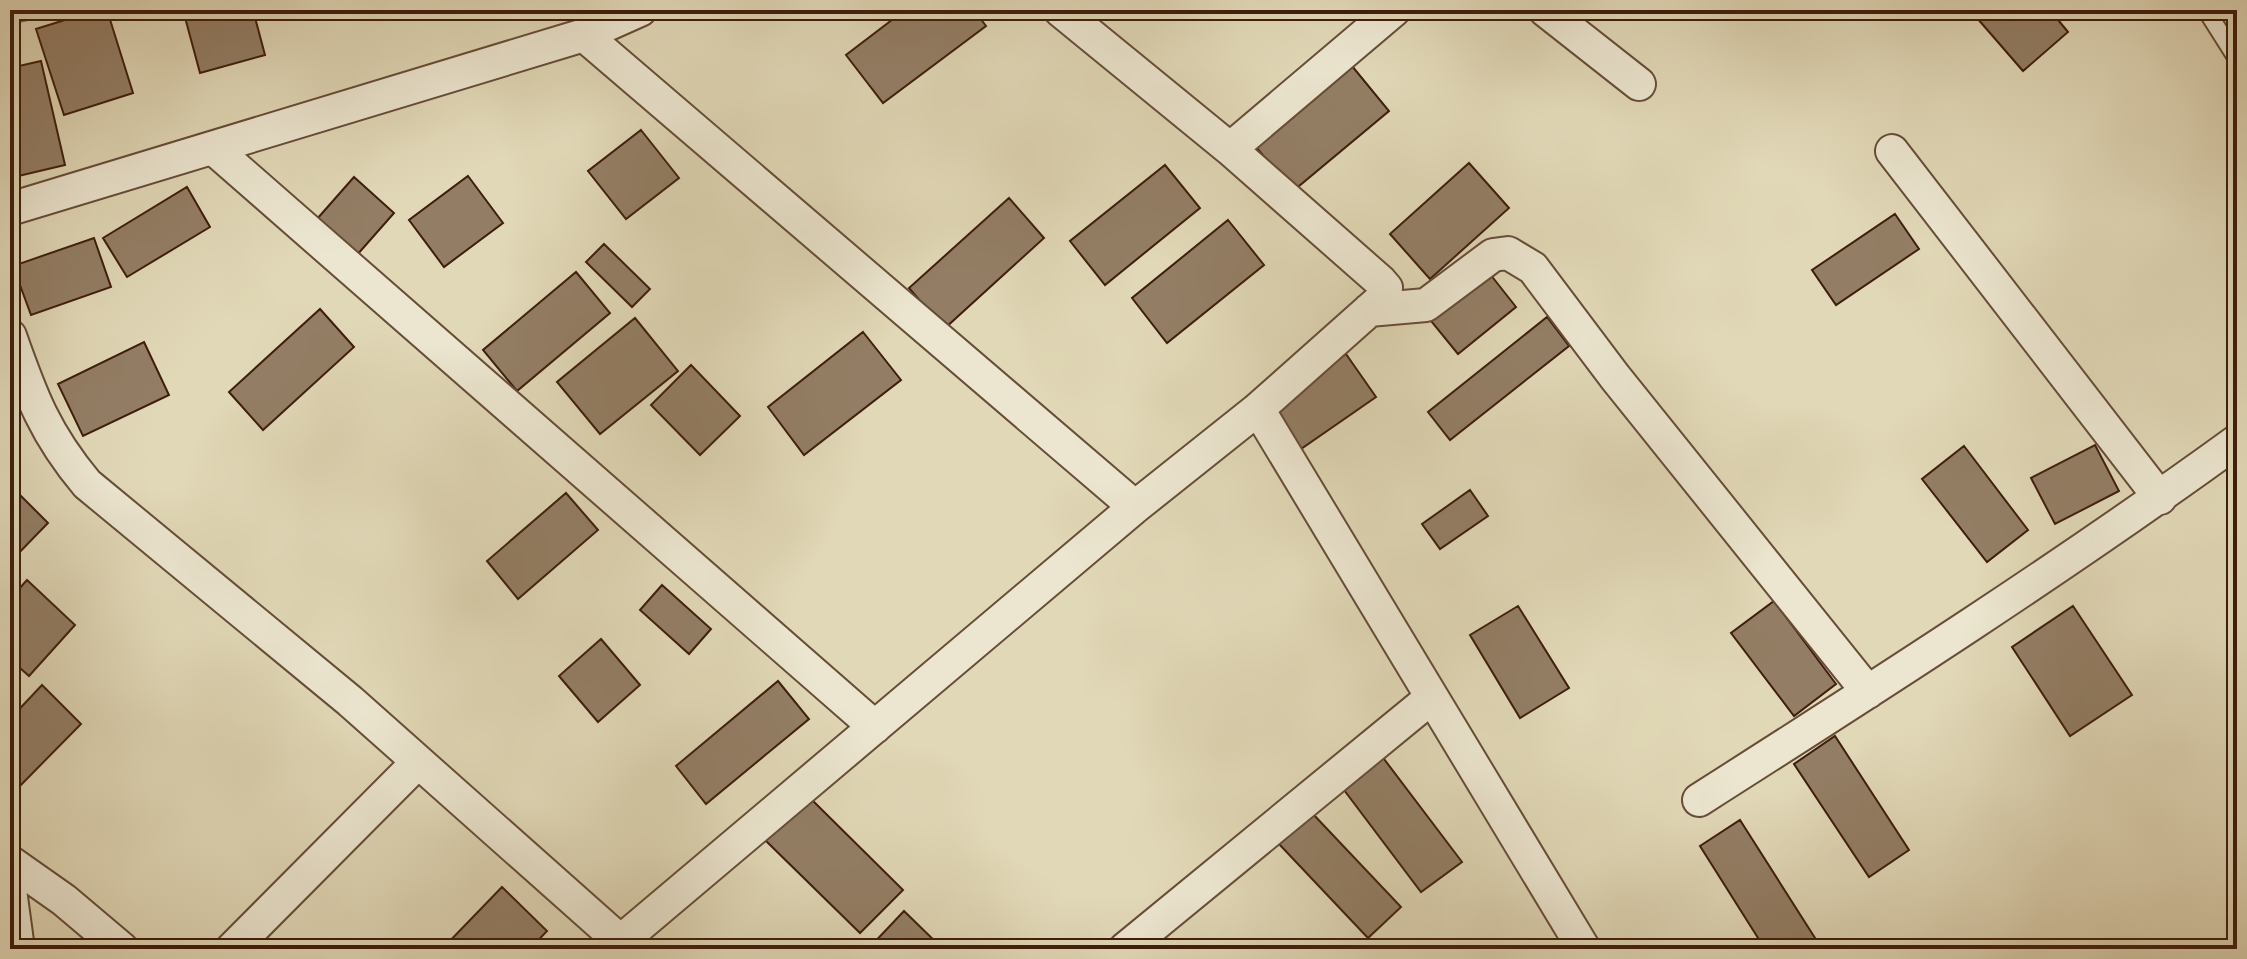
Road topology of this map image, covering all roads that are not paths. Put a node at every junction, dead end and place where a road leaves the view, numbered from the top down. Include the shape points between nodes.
1 (640, 10) edge
2 (1060, 10) edge
3 (1394, 10) edge
4 (1545, 10) edge
5 (2206, 10) edge
6 (584, 35) junction
7 (2237, 59) edge
8 (1639, 84) dead end
9 (213, 148) junction
10 (1230, 149) junction
11 (1892, 151) dead end
12 (10, 209) edge
13 (1369, 310) junction
14 (10, 336) edge
15 (1258, 409) junction
16 (2237, 441) edge
17 (2160, 498) junction
18 (1135, 507) junction
19 (1868, 692) junction
20 (1431, 698) junction
21 (875, 727) junction
22 (418, 762) junction
23 (1699, 800) dead end
24 (10, 862) edge
25 (10, 890) edge
26 (625, 945) edge
27 (18, 949) edge
28 (122, 949) edge
29 (232, 949) edge
30 (1125, 949) edge
31 (1584, 949) edge

1 - 6 street
2 - 10 street
3 - 10 street
4 - 8 street
5 - 7 lane
6 - 9 street
6 - 18 street
9 - 12 street
9 - 21 street
10 - 13 street via 1380,281 1386,288 1384,297
11 - 17 street
13 - 15 street
13 - 19 street via 1426,305 1493,255 1508,253 1533,268
14 - 22 street via 37,410 87,484
15 - 18 street
15 - 20 street
16 - 17 street
17 - 19 street
18 - 21 street
19 - 23 street
20 - 30 street
20 - 31 street
21 - 26 street
22 - 26 street
22 - 29 street
24 - 28 street
25 - 27 street

